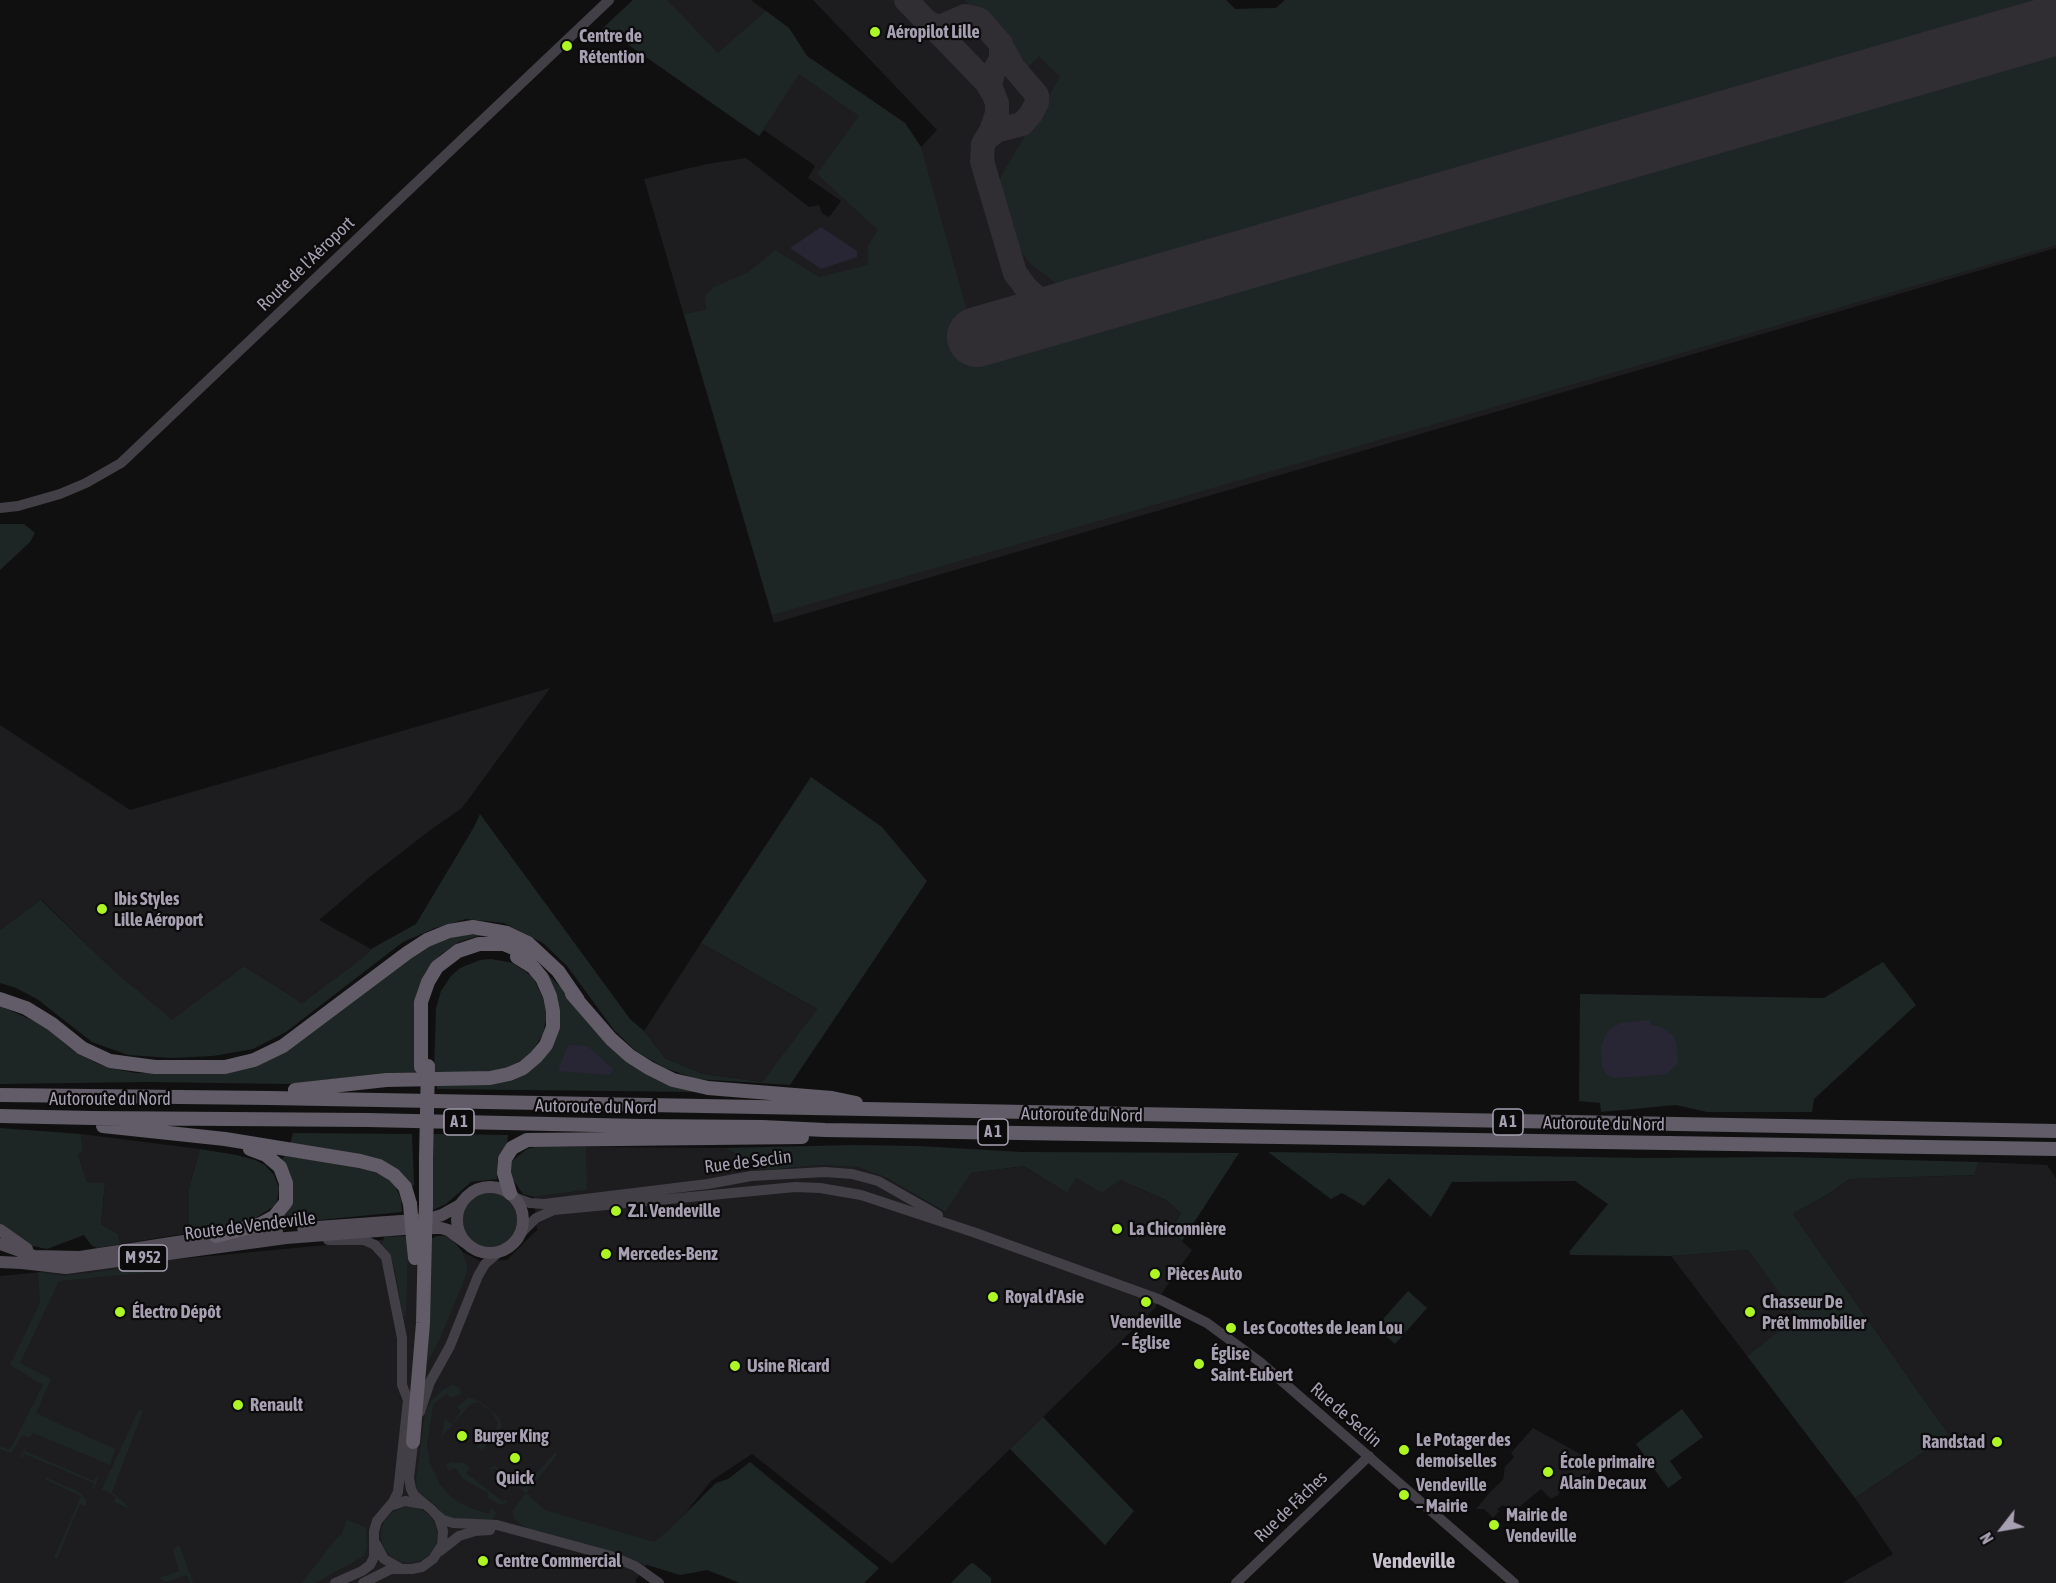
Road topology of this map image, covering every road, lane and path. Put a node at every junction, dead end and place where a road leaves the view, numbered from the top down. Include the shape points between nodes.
1 (609, 0) edge
2 (0, 508) edge
3 (0, 991) edge
4 (5, 1000) edge
5 (578, 1000) junction
6 (424, 1066) junction
7 (0, 1095) edge
8 (270, 1098) junction
9 (884, 1110) junction
10 (0, 1116) edge
11 (92, 1118) junction
12 (825, 1130) junction
13 (2056, 1131) edge
14 (217, 1138) junction
15 (2056, 1149) edge
16 (513, 1195) junction
17 (418, 1205) junction
18 (460, 1205) junction
19 (0, 1230) edge
20 (973, 1232) junction
21 (521, 1233) junction
22 (216, 1236) junction
23 (286, 1238) junction
24 (419, 1238) junction
25 (466, 1242) junction
26 (0, 1244) edge
27 (498, 1253) junction
28 (66, 1258) junction
29 (0, 1262) edge
30 (408, 1400) junction
31 (413, 1442) junction
32 (1369, 1456) junction
33 (424, 1504) junction
34 (389, 1506) junction
35 (437, 1515) junction
36 (515, 1531) junction
37 (375, 1541) junction
38 (437, 1554) junction
39 (402, 1569) junction
40 (335, 1583) edge
41 (363, 1583) edge
42 (658, 1583) edge
43 (1236, 1583) edge
44 (1514, 1583) edge

1 - 2 street, Route de l'Aéroport via 128,457 70,490
3 - 4 highway via 5,993
4 - 5 highway via 38,1014 82,1048 110,1061 155,1067 232,1066 283,1046 417,946 449,931 473,927 507,933 528,943 558,971
5 - 6 highway via 543,964 524,951 495,943 466,948 437,968 426,987 421,1007
5 - 9 highway via 630,1056 673,1080 708,1088 832,1098
6 - 8 highway via 431,996 450,967 470,956 497,952 520,958 536,969 552,1000 553,1027 543,1049 518,1070 483,1079 386,1080 279,1090
6 - 17 highway, bridge
7 - 8 highway, Autoroute du Nord / A 1
8 - 9 highway, Autoroute du Nord / A 1
9 - 13 highway, Autoroute du Nord / A 1
10 - 11 highway, Autoroute du Nord / A 1
11 - 12 highway, Autoroute du Nord / A 1
11 - 14 highway via 103,1126
12 - 15 highway, Autoroute du Nord / A 1
12 - 16 highway via 817,1138 527,1140 512,1148 505,1159 504,1173
14 - 17 highway via 379,1166 400,1181
14 - 22 highway via 274,1161 283,1174 287,1192 286,1202 274,1216 261,1224
16 - 18 main road via 495,1187 481,1188
16 - 20 street, Rue de Seclin via 530,1203 544,1203 751,1176 845,1174 887,1185
16 - 21 main road via 523,1215
17 - 24 highway, bridge
18 - 22 main road, Route de Vendeville / M 952 via 429,1218
18 - 25 main road via 458,1227
19 - 28 main road via 32,1251
20 - 21 street, Rue de Seclin via 861,1196 795,1187 554,1210 536,1218
20 - 32 street, Rue de Seclin via 1161,1300 1207,1323 1260,1362
21 - 27 main road via 510,1247
22 - 28 main road, Route de Vendeville / M 952
23 - 25 main road, Route de Vendeville / M 952 via 433,1228 448,1230
23 - 29 main road, Route de Vendeville / M 952 via 79,1267
23 - 30 street via 364,1240 383,1252 398,1314 402,1385
24 - 30 highway
24 - 31 highway via 423,1323
25 - 27 main road via 480,1252
26 - 28 main road, M 952 via 29,1255
27 - 31 street via 478,1276 450,1346 425,1394
30 - 34 street via 398,1492
31 - 33 street via 410,1484 414,1495
32 - 43 street, Rue de Fâches
32 - 44 street, Rue de Seclin
33 - 34 street via 405,1501
33 - 35 street
34 - 37 street via 377,1521
35 - 36 street via 447,1522 496,1525
35 - 38 street via 443,1534
36 - 38 street via 469,1532 452,1540
36 - 42 street via 619,1559
37 - 39 street via 382,1557
37 - 40 street via 370,1564 358,1574
38 - 39 street via 422,1567
39 - 41 street via 391,1569

